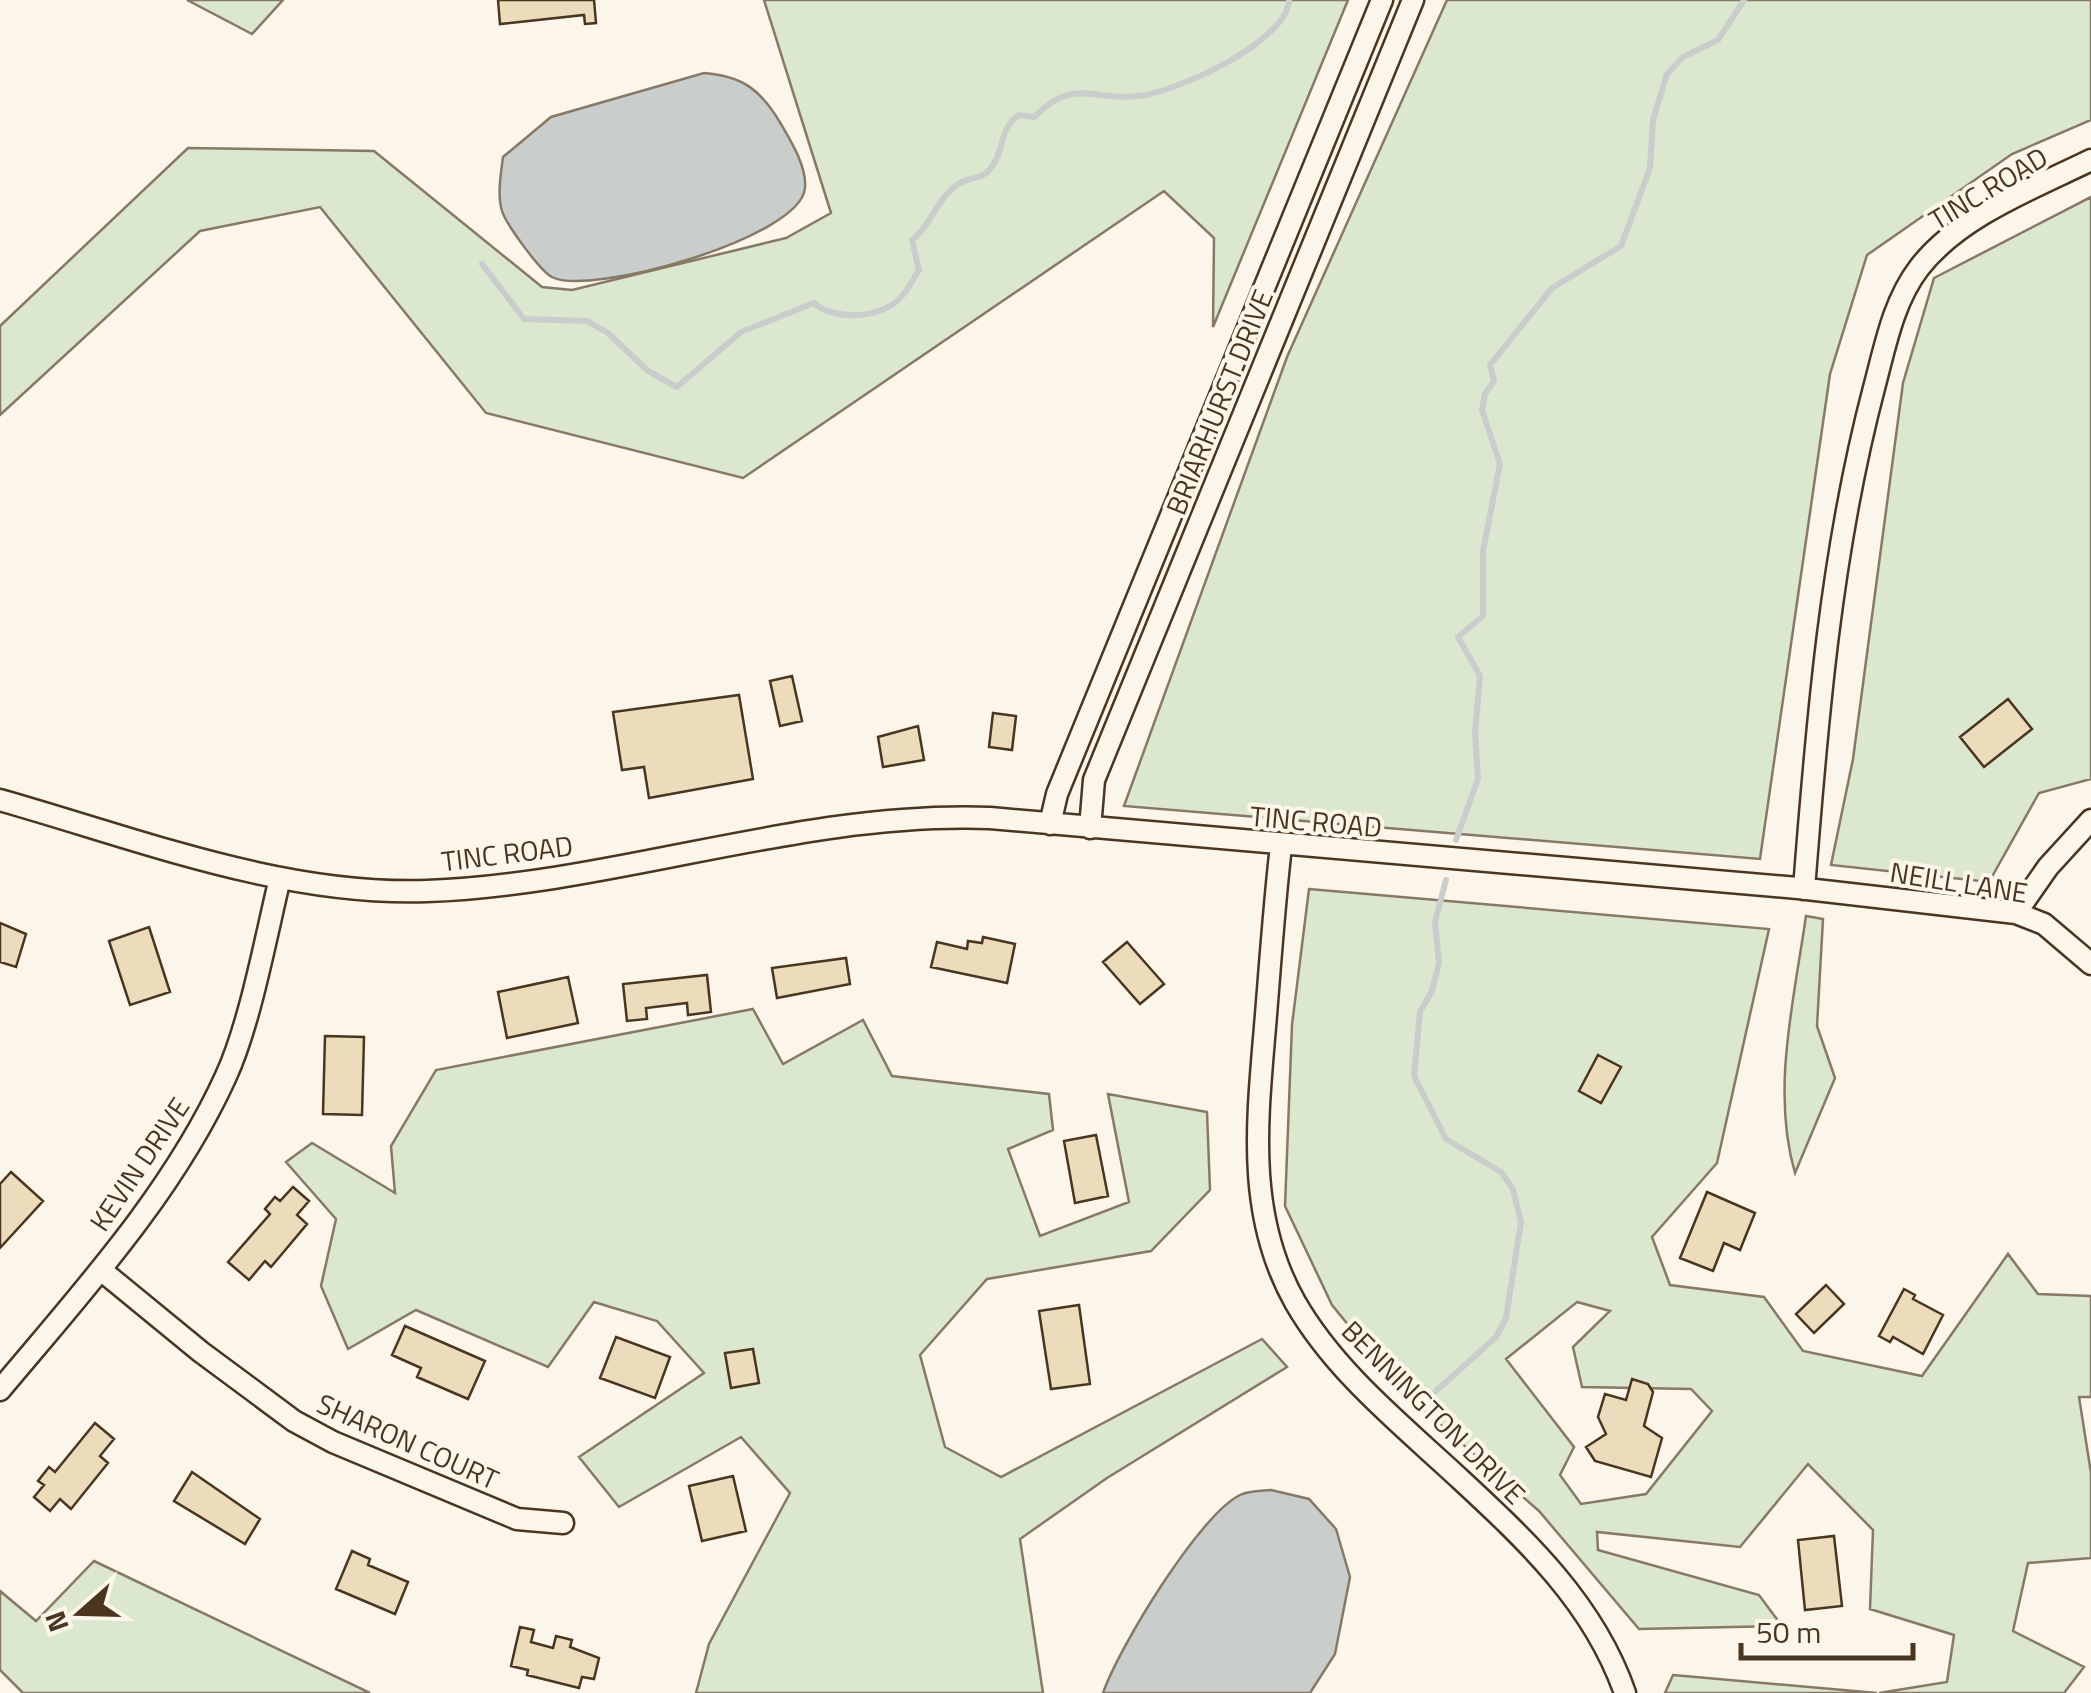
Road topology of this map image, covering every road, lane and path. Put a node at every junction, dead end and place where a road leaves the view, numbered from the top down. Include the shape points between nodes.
1 (1382, 0) edge
2 (1413, 0) edge
3 (2091, 160) edge
4 (0, 800) edge
5 (2091, 820) edge
6 (1050, 824) junction
7 (1090, 828) junction
8 (1281, 846) junction
9 (280, 878) junction
10 (1804, 889) junction
11 (2016, 913) junction
12 (2091, 964) edge
13 (101, 1270) junction
14 (0, 1390) edge
15 (563, 1523) dead end
16 (1625, 1693) edge

1 - 6 street, BRIARHURST DRIVE via 1056,794
2 - 7 street, BRIARHURST DRIVE via 1094,780
3 - 10 street, TINC ROAD via 1989,213 1939,248 1919,268 1891,323 1844,511
4 - 9 street, TINC ROAD
5 - 11 street
6 - 7 street, TINC ROAD
6 - 9 street, TINC ROAD via 976,817 896,820 454,890 376,890
7 - 8 street, TINC ROAD
8 - 10 street, TINC ROAD
8 - 16 street, BENNINGTON DRIVE via 1256,1120 1256,1173 1276,1258 1294,1300 1347,1370 1552,1568 1601,1636
9 - 13 street, KEVIN DRIVE via 228,1072 197,1136
10 - 11 street, NEILL LANE
11 - 12 street, NEILL LANE via 2044,924
13 - 14 street, KEVIN DRIVE
13 - 15 street, SHARON COURT via 201,1352 320,1435 475,1504 517,1519

